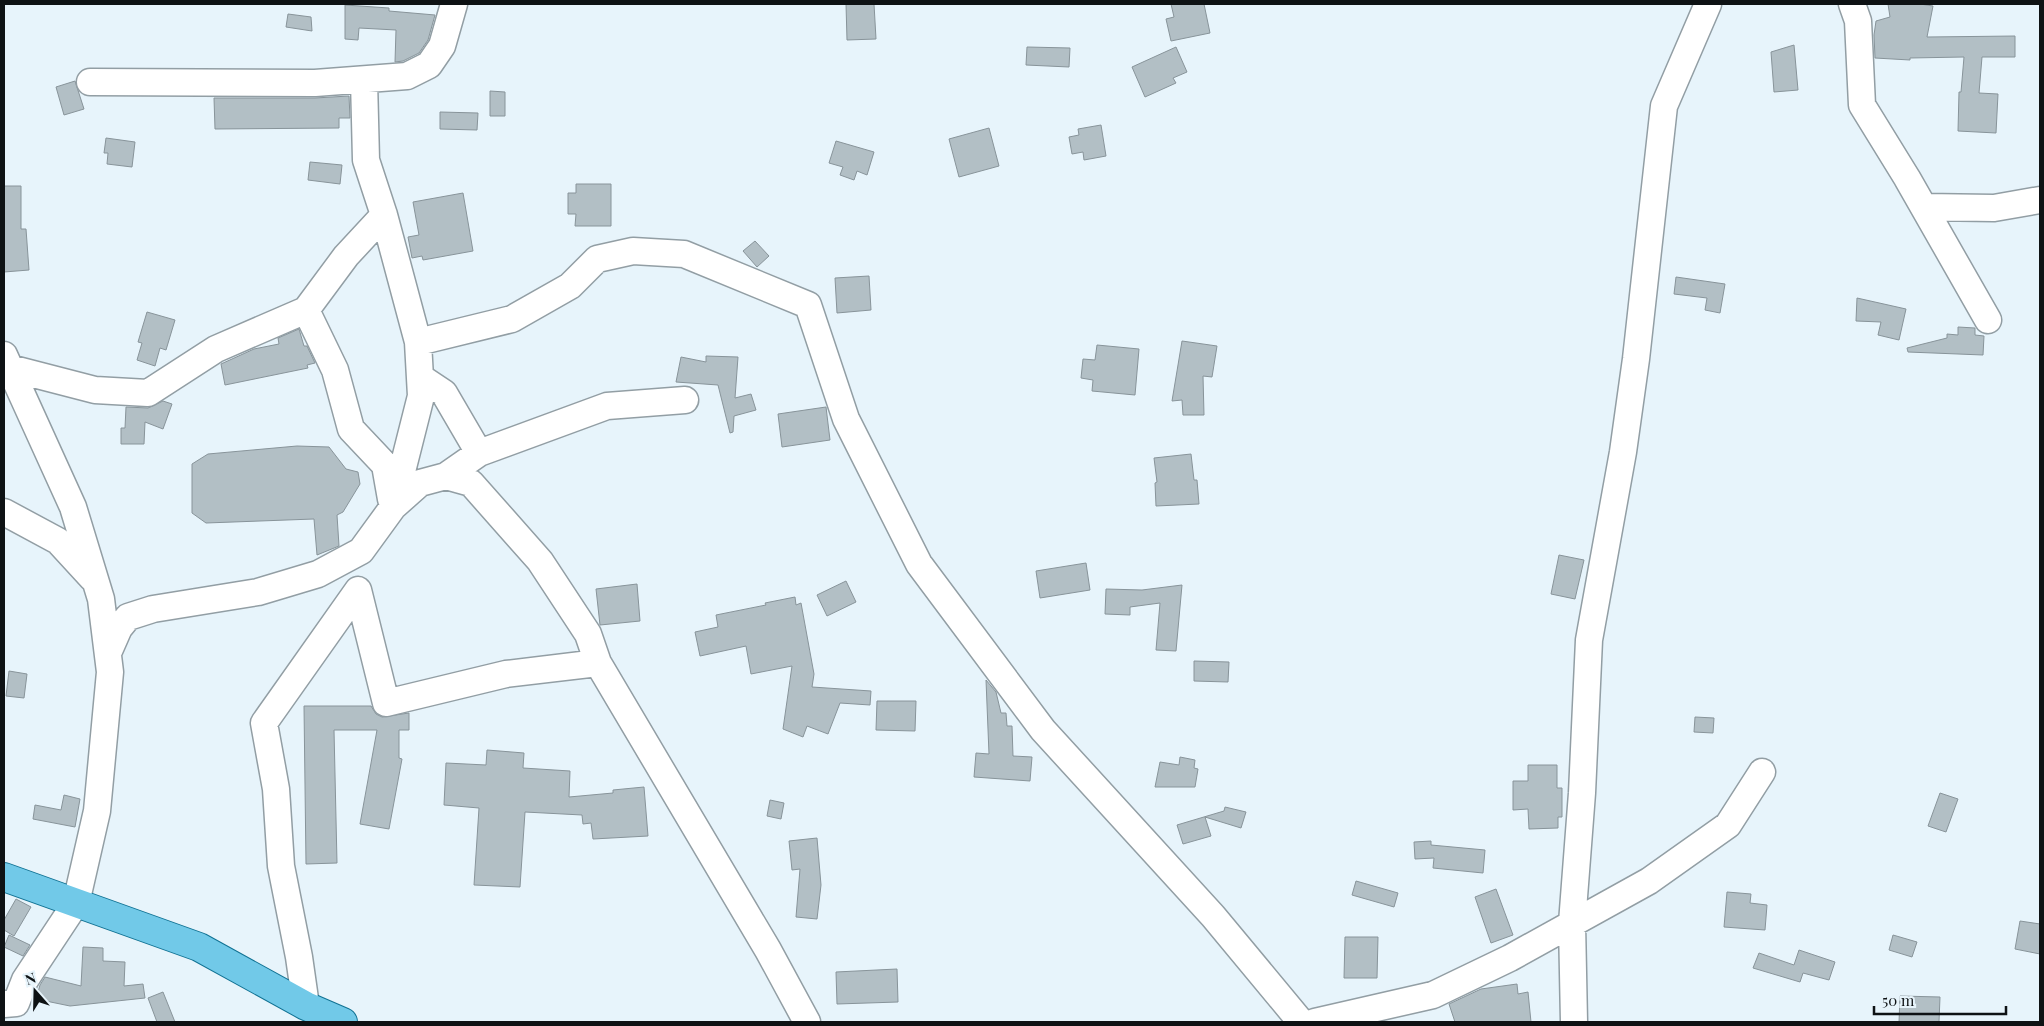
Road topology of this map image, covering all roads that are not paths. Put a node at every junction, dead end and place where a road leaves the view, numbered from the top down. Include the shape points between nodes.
1 (454, 4) edge
2 (1708, 4) edge
3 (1852, 4) edge
4 (364, 80) junction
5 (90, 82) dead end
6 (2040, 200) edge
7 (1924, 207) junction
8 (384, 215) junction
9 (306, 310) junction
10 (1988, 320) dead end
11 (418, 342) junction
12 (7, 361) edge
13 (420, 377) junction
14 (685, 400) dead end
15 (479, 453) junction
16 (446, 476) junction
17 (393, 507) junction
18 (4, 512) edge
19 (361, 550) junction
20 (96, 583) junction
21 (358, 590) junction
22 (108, 653) junction
23 (598, 663) junction
24 (1762, 772) dead end
25 (4, 877) edge
26 (76, 903) junction
27 (1572, 923) junction
28 (306, 1006) junction
29 (13, 1010) edge
30 (343, 1022) edge
31 (807, 1022) edge
32 (1301, 1022) edge
33 (1315, 1022) edge
34 (1574, 1022) edge

1 - 4 street via 442,46 429,65 407,76
2 - 27 street via 1664,106 1623,452 1589,640
3 - 7 street via 1858,21 1862,105
4 - 5 street via 315,84
4 - 8 street via 366,160
6 - 7 street via 1994,208
7 - 10 street
8 - 9 street via 346,256
8 - 11 street
9 - 12 street via 216,349 148,393 94,390
9 - 17 street via 335,370 351,429 385,465
11 - 13 street
11 - 32 street via 512,319 570,286 598,259 633,251 684,254 808,305 846,419 919,564 1043,730 1212,916
12 - 20 street via 73,506
13 - 15 street via 444,393
13 - 17 street via 422,396
14 - 15 street via 607,406
15 - 16 street
16 - 17 street via 420,484
16 - 23 street via 472,483 540,561 588,634
17 - 19 street
18 - 20 street via 58,541
19 - 21 street
19 - 22 street via 318,574 258,592 153,609 128,617 119,628
20 - 22 street
21 - 23 street via 386,703 506,674
21 - 28 street via 264,723 276,789 281,866
22 - 26 street via 110,672 97,810
23 - 31 street via 768,950
24 - 27 street via 1728,825 1649,881
25 - 26 main road
26 - 28 main road via 199,948
26 - 29 street via 25,980
27 - 33 street via 1510,958 1433,995
27 - 34 street
28 - 30 main road

